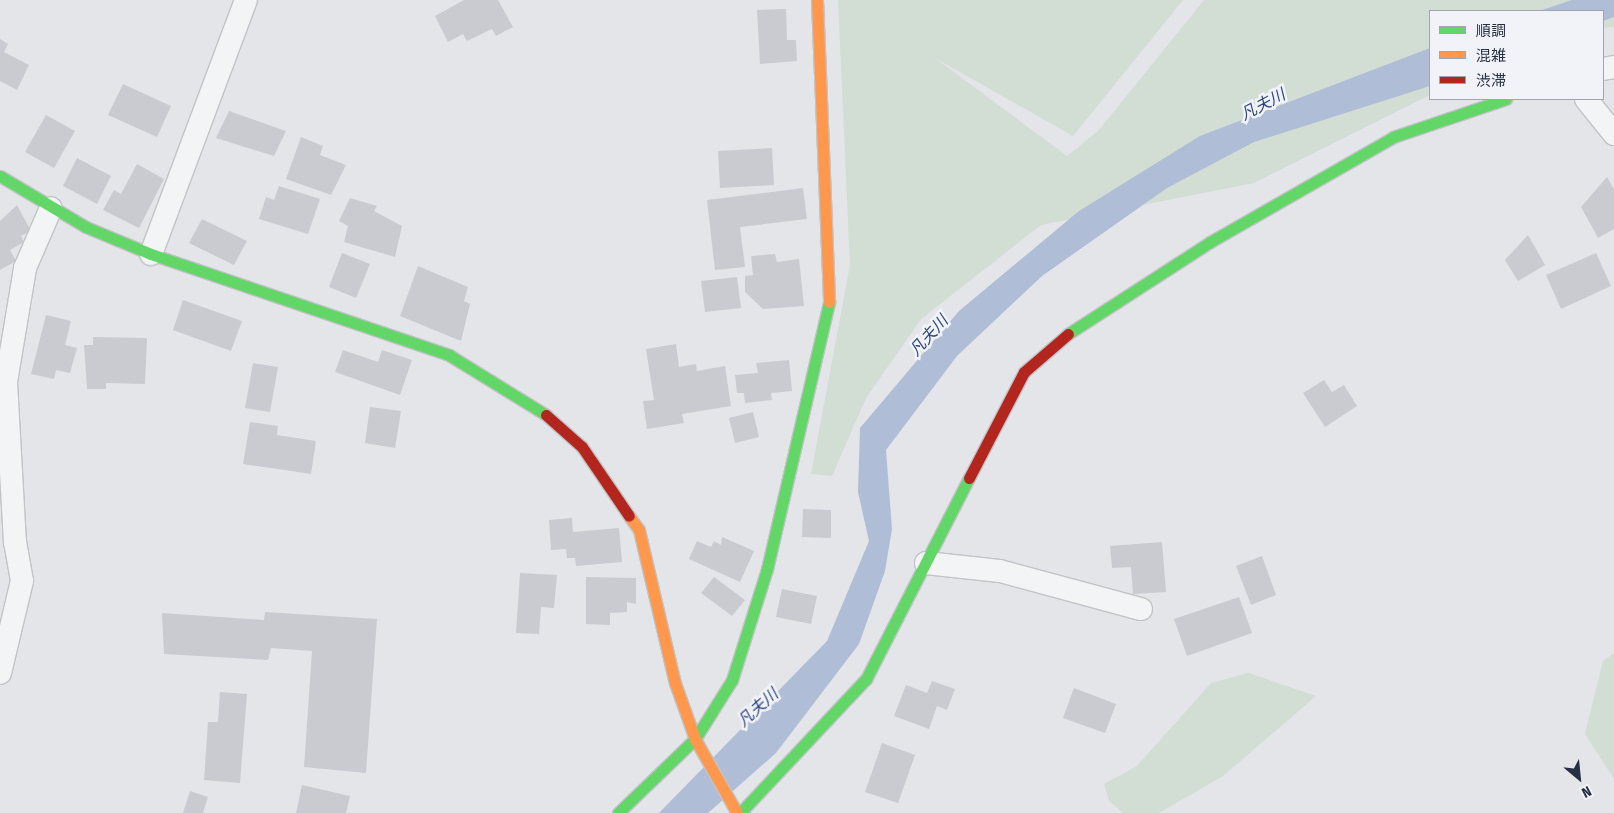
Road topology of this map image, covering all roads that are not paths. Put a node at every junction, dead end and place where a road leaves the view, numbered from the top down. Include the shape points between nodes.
1 (246, 0) edge
2 (817, 0) edge
3 (1503, 100) edge
4 (1587, 100) edge
5 (1614, 134) edge
6 (0, 176) edge
7 (51, 208) junction
8 (150, 254) junction
9 (926, 563) junction
10 (1141, 609) dead end
11 (0, 673) edge
12 (695, 739) junction
13 (618, 813) edge
14 (739, 813) edge

1 - 8 street
2 - 12 street via 828,311 768,570 732,680
3 - 9 street via 1393,137 1210,242 1079,324 1024,372
4 - 5 street
6 - 7 street
7 - 8 street
7 - 11 street via 25,268 6,382 16,543 22,581
8 - 12 street via 448,355 531,402 582,447 639,530 675,683
9 - 10 street via 1000,571
9 - 14 street via 866,679
12 - 13 street
12 - 14 street

